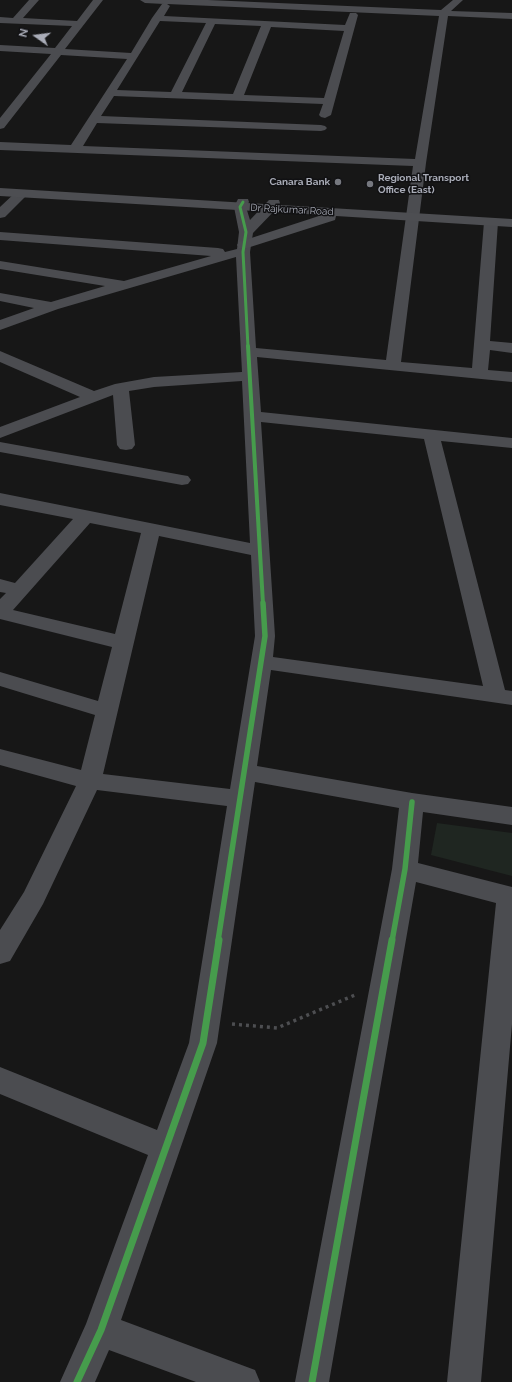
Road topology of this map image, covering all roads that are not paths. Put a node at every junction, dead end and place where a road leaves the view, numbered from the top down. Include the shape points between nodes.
1 (34, 0) edge
2 (98, 0) edge
3 (145, 0) edge
4 (169, 0) edge
5 (458, 0) edge
6 (354, 8) junction
7 (444, 12) junction
8 (512, 16) edge
9 (157, 18) junction
10 (0, 20) edge
11 (15, 21) junction
12 (212, 21) junction
13 (80, 24) junction
14 (267, 24) junction
15 (349, 28) junction
16 (0, 48) edge
17 (58, 51) junction
18 (134, 56) junction
19 (110, 93) junction
20 (175, 95) junction
21 (237, 98) junction
22 (328, 101) junction
23 (94, 119) junction
24 (0, 126) edge
25 (0, 146) edge
26 (75, 149) junction
27 (420, 163) junction
28 (0, 186) edge
29 (0, 192) edge
30 (21, 194) junction
31 (241, 204) junction
32 (272, 206) junction
33 (344, 210) junction
34 (0, 214) edge
35 (414, 214) junction
36 (512, 217) edge
37 (490, 222) junction
38 (512, 223) edge
39 (0, 236) edge
40 (42, 238) junction
41 (241, 246) junction
42 (16, 261) edge
43 (0, 280) edge
44 (126, 285) junction
45 (0, 297) edge
46 (53, 306) junction
47 (0, 325) edge
48 (481, 345) junction
49 (512, 348) edge
50 (249, 352) junction
51 (0, 356) edge
52 (393, 366) junction
53 (480, 374) junction
54 (250, 376) junction
55 (512, 377) edge
56 (121, 388) junction
57 (94, 397) junction
58 (252, 416) junction
59 (0, 433) edge
60 (431, 434) junction
61 (512, 443) edge
62 (126, 445) dead end
63 (0, 447) edge
64 (182, 480) dead end
65 (0, 499) edge
66 (85, 517) junction
67 (151, 530) junction
68 (260, 551) junction
69 (0, 585) edge
70 (19, 591) junction
71 (0, 613) edge
72 (124, 643) junction
73 (261, 662) junction
74 (0, 679) edge
75 (504, 697) edge
76 (108, 711) junction
77 (0, 757) edge
78 (244, 772) junction
79 (90, 781) junction
80 (240, 799) junction
81 (412, 802) junction
82 (512, 816) edge
83 (405, 869) junction
84 (511, 896) edge
85 (0, 953) edge
86 (0, 1080) edge
87 (166, 1148) junction
88 (102, 1330) junction
89 (77, 1382) edge
90 (243, 1382) edge
91 (312, 1382) edge
92 (464, 1382) edge

1 - 11 street
2 - 13 street
3 - 4 street
4 - 6 street
4 - 9 street
5 - 7 street
6 - 7 street
6 - 15 street
7 - 8 street
7 - 27 street
9 - 12 street
9 - 18 street
10 - 11 street
11 - 13 street
12 - 14 street
12 - 20 street
13 - 17 street
14 - 15 street
14 - 21 street
15 - 22 street
16 - 17 street
17 - 18 street
17 - 24 street
18 - 19 street
19 - 20 street
19 - 23 street
20 - 21 street
21 - 22 street
22 - 23 street via 320,132
23 - 26 street
25 - 26 street
26 - 27 street via 313,155
27 - 35 street
28 - 31 main road, Dr Rajkumar Road
29 - 30 main road, Dr Rajkumar Road
30 - 31 main road, Dr Rajkumar Road
30 - 34 street
31 - 32 main road, Dr Rajkumar Road
31 - 41 street
32 - 33 main road, Dr Rajkumar Road
32 - 41 street
33 - 35 main road, Dr Rajkumar Road
33 - 41 main road
35 - 36 main road, Dr Rajkumar Road
35 - 37 main road, Dr Rajkumar Road
35 - 52 street
37 - 38 main road, Dr Rajkumar Road
37 - 48 street
39 - 40 street
40 - 41 street
40 - 42 street
41 - 44 street
41 - 50 street
42 - 43 street
42 - 44 street
44 - 46 street
45 - 46 street
46 - 47 street
48 - 49 street
48 - 53 street
50 - 52 street
50 - 54 street
51 - 57 street
52 - 53 street
53 - 55 street
54 - 56 street via 154,382
54 - 58 street
56 - 57 street
56 - 62 street
57 - 59 street
58 - 60 street
58 - 68 street
60 - 61 street
60 - 75 street
63 - 64 street
65 - 66 street
66 - 67 street
66 - 70 street
67 - 68 street
67 - 72 street
68 - 73 street via 265,636
69 - 70 street
70 - 71 street
71 - 72 street
72 - 76 street
73 - 75 street
73 - 78 street
74 - 76 street
76 - 79 street
77 - 79 street
78 - 80 street
78 - 81 street
79 - 80 street
79 - 85 street via 34,896
80 - 87 street via 203,1044
81 - 82 street
81 - 83 street
83 - 84 street
83 - 91 street
84 - 92 street
86 - 87 street
87 - 88 street
88 - 89 street
88 - 90 street

